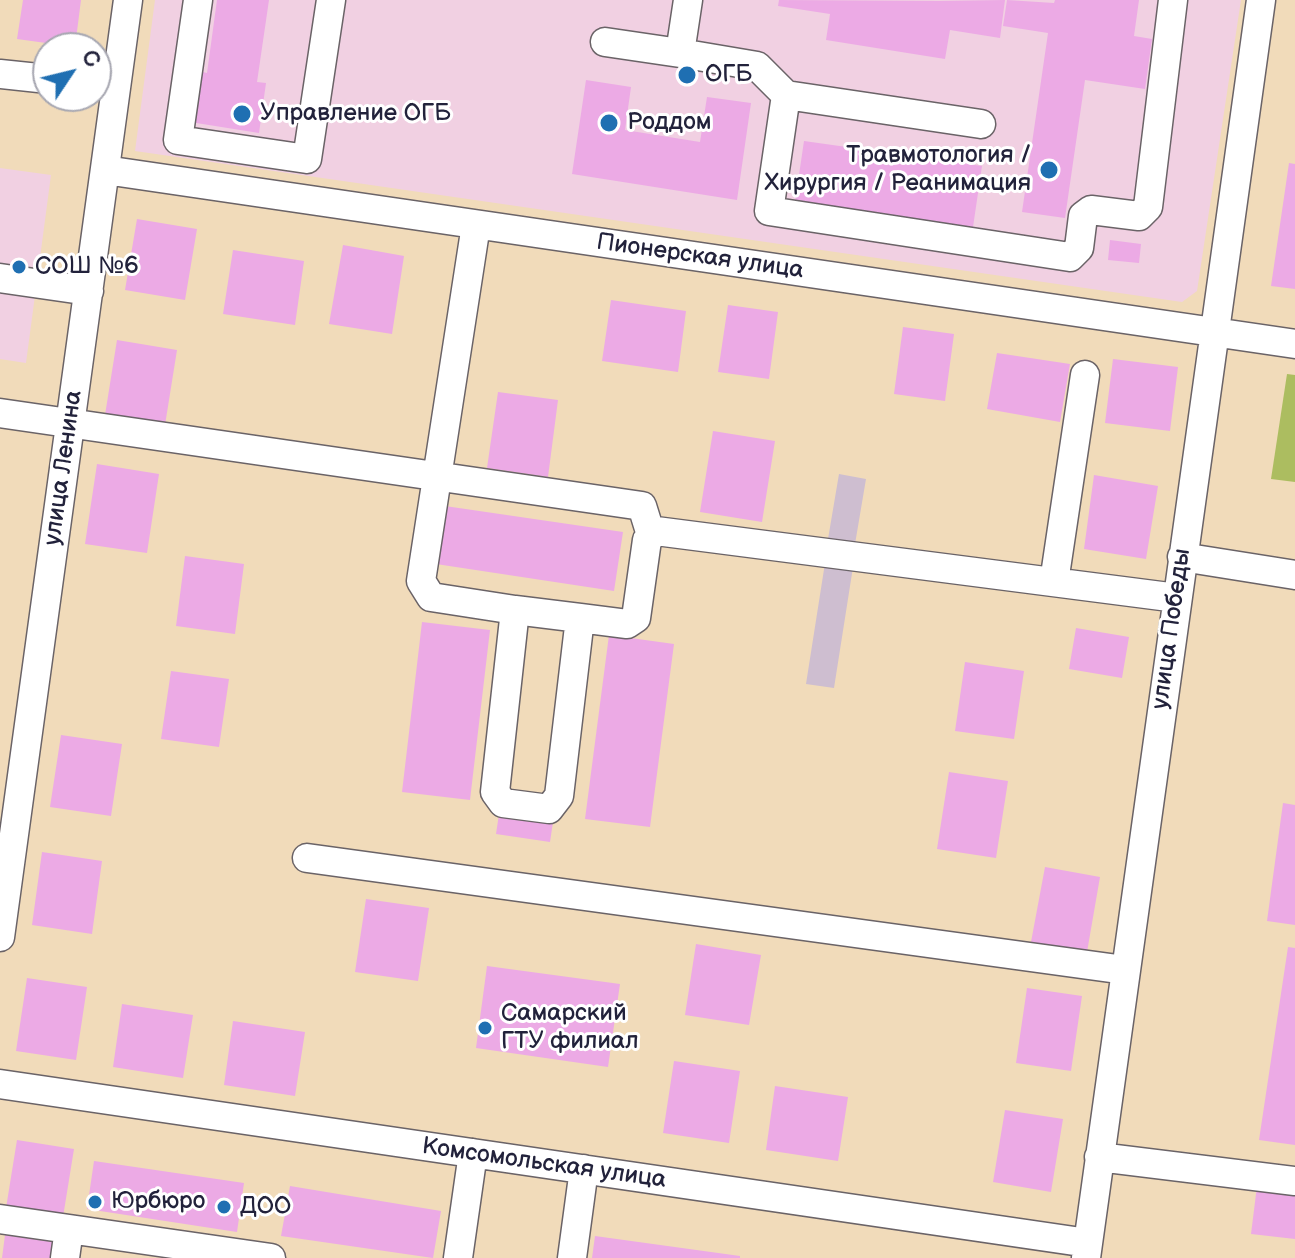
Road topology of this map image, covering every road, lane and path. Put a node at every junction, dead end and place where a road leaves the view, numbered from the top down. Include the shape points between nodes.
1 (128, 0) edge
2 (198, 0) edge
3 (331, 0) edge
4 (688, 0) edge
5 (1173, 0) edge
6 (1261, 0) edge
7 (605, 42) dead end
8 (680, 53) junction
9 (112, 62) edge
10 (0, 74) edge
11 (32, 77) edge
12 (786, 95) junction
13 (106, 112) edge
14 (981, 124) dead end
15 (105, 170) junction
16 (476, 225) junction
17 (0, 278) edge
18 (89, 291) junction
19 (1213, 332) junction
20 (1295, 344) edge
21 (1085, 375) dead end
22 (0, 413) edge
23 (70, 423) junction
24 (438, 477) junction
25 (651, 535) junction
26 (1182, 557) junction
27 (1295, 575) edge
28 (1054, 582) junction
29 (1177, 598) junction
30 (515, 610) junction
31 (580, 618) junction
32 (8, 812) edge
33 (307, 858) dead end
34 (0, 937) edge
35 (1125, 970) junction
36 (0, 1084) edge
37 (473, 1153) junction
38 (1099, 1157) junction
39 (584, 1169) junction
40 (1295, 1181) edge
41 (0, 1219) edge
42 (69, 1229) junction
43 (1087, 1250) edge
44 (212, 1254) edge
45 (65, 1258) edge
46 (271, 1258) edge
47 (458, 1258) edge
48 (572, 1258) edge

1 - 9 street, улица Ленина
2 - 3 street via 178,140 307,159
4 - 8 street
5 - 12 street via 1148,207 1139,216 1091,210 1083,216 1079,248 1070,257 769,211
6 - 19 street, улица Победы
7 - 8 street
8 - 12 street via 757,66
10 - 11 street
12 - 14 street
13 - 15 street, улица Ленина
15 - 16 street, Пионерская улица
15 - 18 street, улица Ленина
16 - 19 street, Пионерская улица
16 - 24 street
17 - 18 street
18 - 23 street, улица Ленина
19 - 20 street, Пионерская улица
19 - 26 street, улица Победы
21 - 28 street
22 - 23 street
23 - 24 street
23 - 32 street, улица Ленина
24 - 25 street via 642,506
24 - 30 street via 421,581 431,597
25 - 28 street via 656,531
25 - 31 street via 636,618 627,624
26 - 27 street
26 - 29 street, улица Победы
28 - 29 street
29 - 35 street, улица Победы
30 - 31 street
30 - 31 street via 495,792 503,803 549,809 559,796
32 - 34 street, улица Ленина
33 - 35 street
35 - 38 street, улица Победы
36 - 37 street, Комсомольская улица
37 - 39 street, Комсомольская улица
37 - 47 street
38 - 40 street
38 - 43 street, улица Победы
39 - 43 street, Комсомольская улица
39 - 48 street
41 - 42 street
42 - 44 street
42 - 45 street
44 - 46 street

